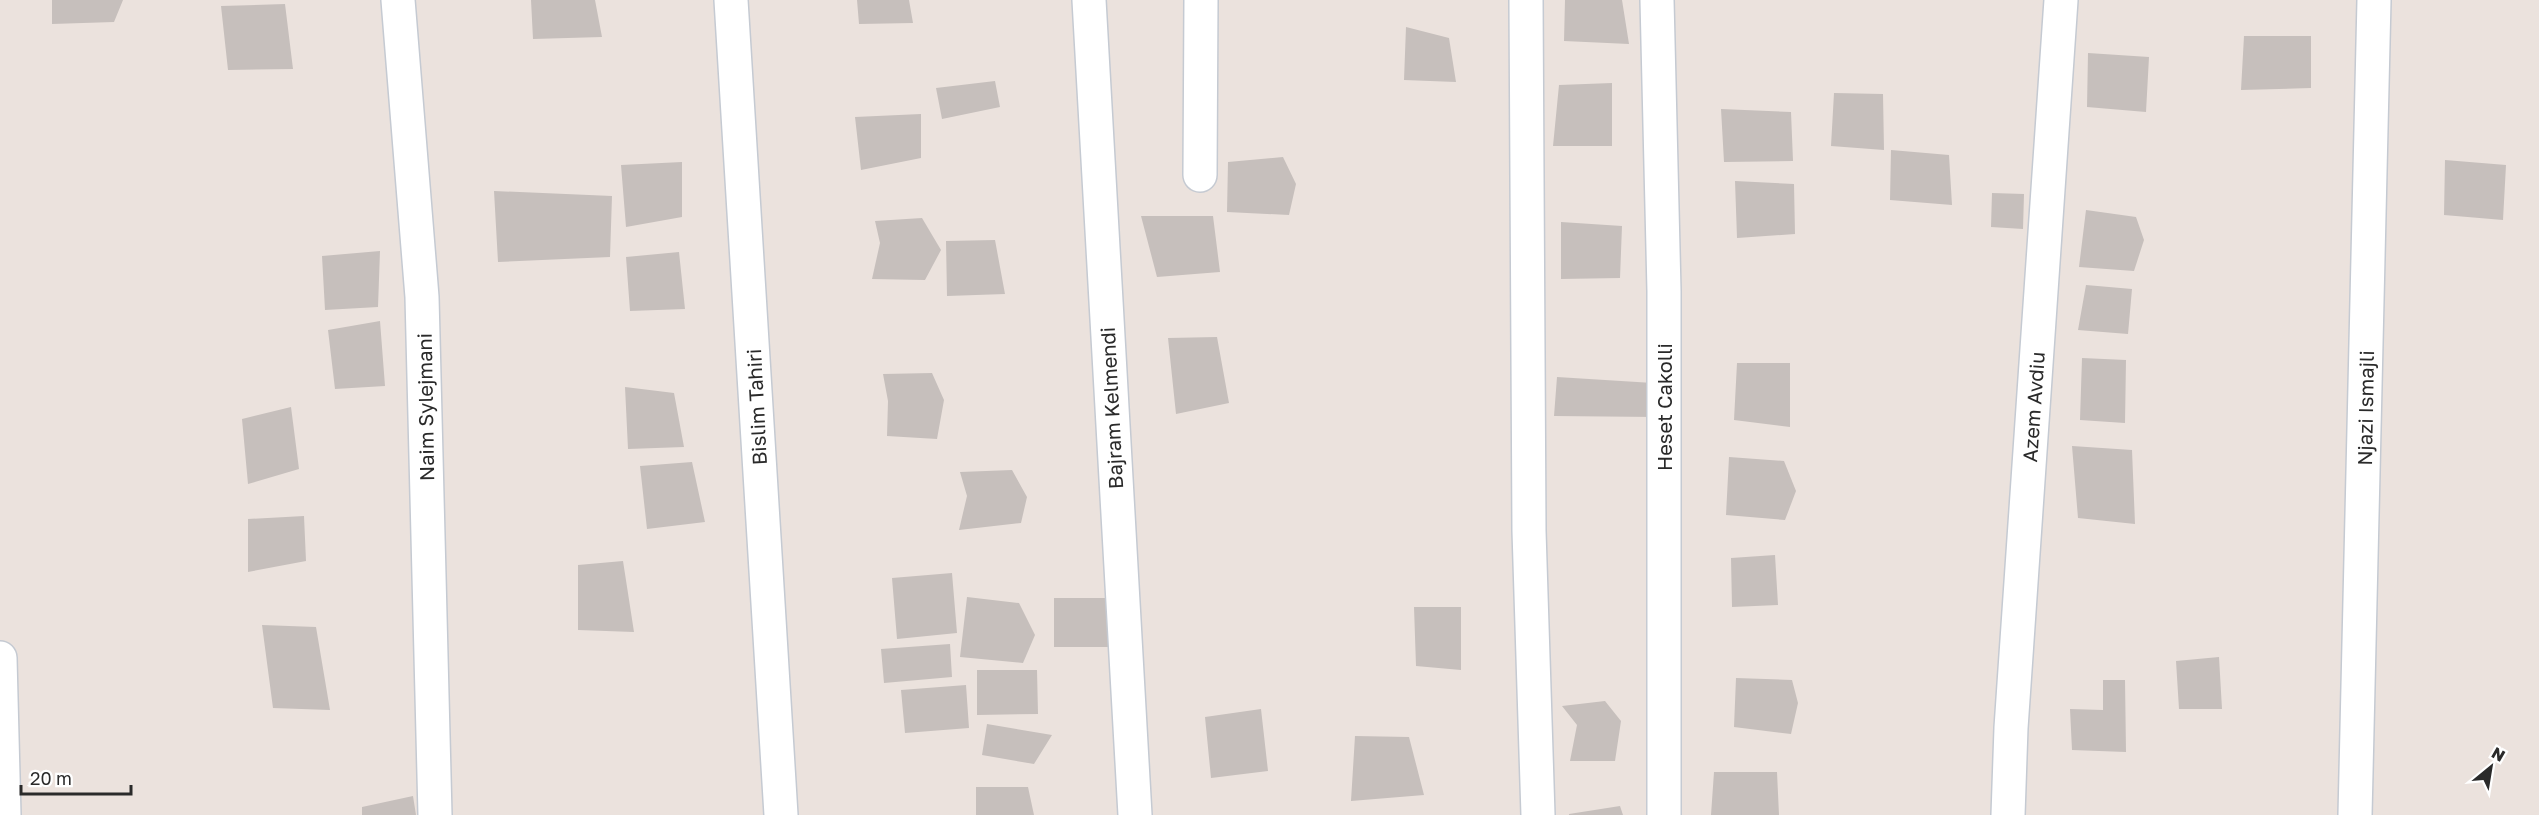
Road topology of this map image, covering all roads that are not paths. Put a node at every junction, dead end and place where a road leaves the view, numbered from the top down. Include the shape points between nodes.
1 (398, 0) edge
2 (731, 0) edge
3 (1089, 0) edge
4 (1201, 0) edge
5 (1526, 0) edge
6 (1658, 0) edge
7 (2061, 0) edge
8 (2374, 0) edge
9 (1200, 175) dead end
10 (0, 658) edge
11 (4, 815) edge
12 (435, 815) edge
13 (781, 815) edge
14 (1135, 815) edge
15 (1538, 815) edge
16 (1664, 815) edge
17 (2008, 815) edge
18 (2355, 815) edge

1 - 12 street, Naim Sylejmani via 422,297
2 - 13 street, Bislim Tahiri
3 - 14 street, Bajram Kelmendi
4 - 9 street
5 - 15 street via 1529,531
6 - 16 street, Heset Cakolli via 1664,291
7 - 17 street, Azem Avdiu
8 - 18 street, Njazi Ismajli
10 - 11 street

